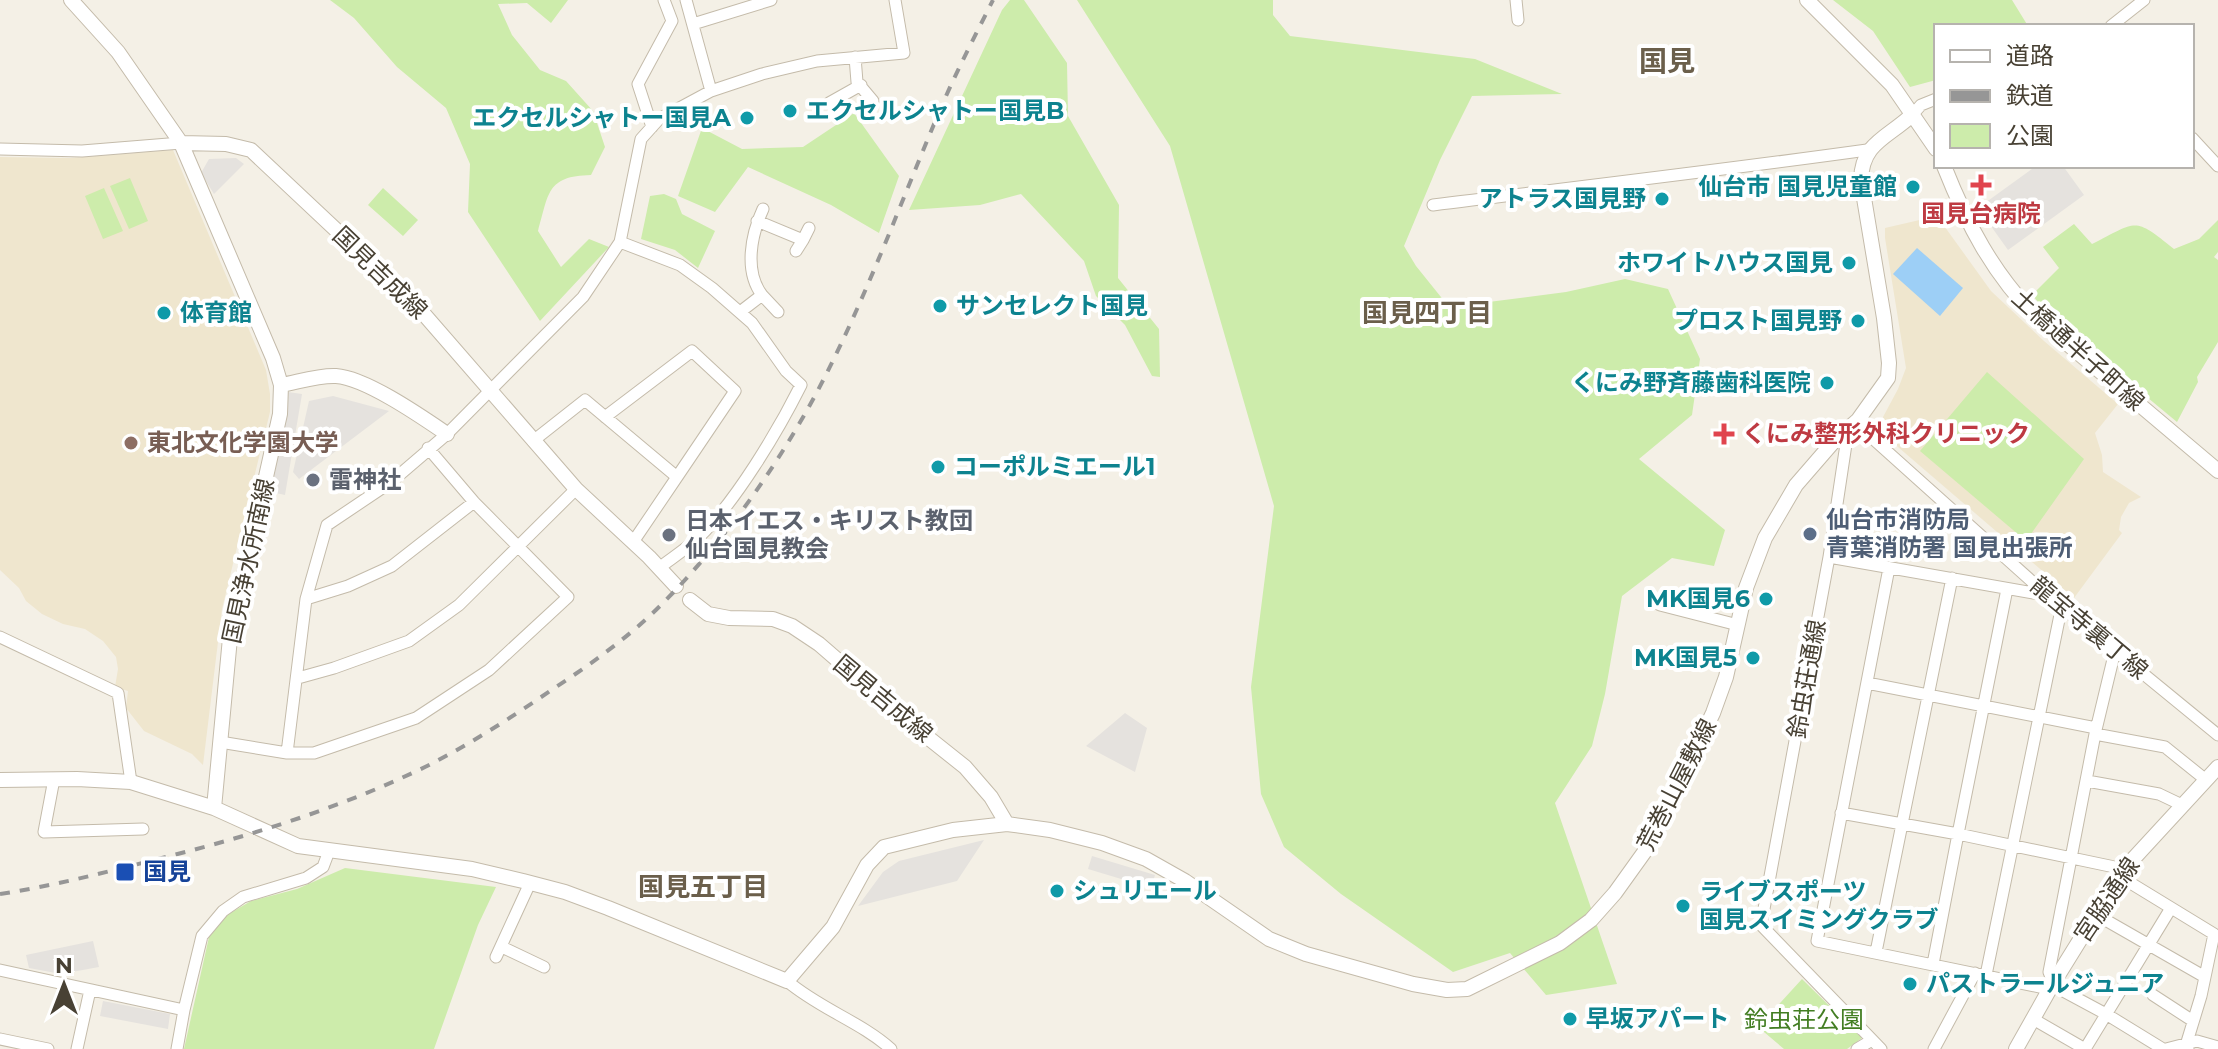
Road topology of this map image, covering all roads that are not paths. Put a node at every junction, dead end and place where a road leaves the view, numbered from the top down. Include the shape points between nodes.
1 (71, 0) edge
2 (664, 0) edge
3 (686, 0) edge
4 (771, 0) edge
5 (895, 0) edge
6 (1516, 0) edge
7 (1807, 0) edge
8 (2144, 0) edge
9 (1518, 20) dead end
10 (693, 24) junction
11 (2114, 24) edge
12 (855, 57) junction
13 (861, 85) junction
14 (711, 91) junction
15 (1934, 100) edge
16 (873, 101) dead end
17 (829, 103) dead end
18 (1913, 114) junction
19 (652, 127) junction
20 (2194, 140) edge
21 (181, 143) junction
22 (1934, 146) edge
23 (0, 149) edge
24 (1867, 150) junction
25 (2218, 166) edge
26 (1945, 168) edge
27 (1433, 205) dead end
28 (763, 209) dead end
29 (757, 221) junction
30 (809, 228) dead end
31 (803, 240) junction
32 (620, 242) junction
33 (796, 251) dead end
34 (762, 295) junction
35 (740, 312) junction
36 (778, 312) dead end
37 (281, 385) junction
38 (489, 390) junction
39 (605, 417) junction
40 (1853, 426) junction
41 (447, 434) junction
42 (533, 441) junction
43 (428, 448) junction
44 (2218, 471) edge
45 (677, 477) junction
46 (576, 489) junction
47 (474, 502) junction
48 (633, 542) junction
49 (519, 547) junction
50 (1829, 557) junction
51 (659, 568) junction
52 (1889, 568) junction
53 (1952, 578) junction
54 (676, 586) dead end
55 (2007, 589) junction
56 (2047, 595) junction
57 (306, 599) junction
58 (690, 600) dead end
59 (1660, 605) dead end
60 (2062, 605) junction
61 (1738, 625) junction
62 (0, 637) edge
63 (2115, 651) junction
64 (298, 678) junction
65 (1867, 683) junction
66 (1928, 695) junction
67 (1984, 707) junction
68 (2037, 716) junction
69 (2095, 731) junction
70 (2218, 735) edge
71 (220, 742) junction
72 (287, 753) junction
73 (2218, 767) edge
74 (54, 779) junction
75 (0, 780) edge
76 (2206, 780) junction
77 (2087, 781) junction
78 (131, 782) junction
79 (2182, 805) junction
80 (214, 808) junction
81 (1841, 813) junction
82 (1902, 823) junction
83 (1007, 824) junction
84 (143, 829) dead end
85 (1958, 834) junction
86 (2013, 845) junction
87 (329, 851) junction
88 (2071, 858) junction
89 (2122, 872) junction
90 (530, 883) junction
91 (2171, 908) junction
92 (2095, 914) junction
93 (2149, 945) junction
94 (1876, 952) junction
95 (1933, 964) junction
96 (544, 967) dead end
97 (0, 970) edge
98 (1981, 974) junction
99 (2205, 977) junction
100 (787, 981) junction
101 (2051, 985) junction
102 (90, 990) junction
103 (2153, 995) dead end
104 (184, 1010) junction
105 (2106, 1014) junction
106 (2033, 1019) junction
107 (2193, 1021) junction
108 (0, 1039) edge
109 (1876, 1044) edge
110 (2187, 1046) edge
111 (2218, 1047) edge
112 (48, 1049) edge
113 (77, 1049) edge
114 (177, 1049) edge
115 (891, 1049) edge
116 (1857, 1049) edge
117 (1934, 1049) edge
118 (2016, 1049) edge
119 (2085, 1049) edge
120 (2165, 1049) edge

1 - 21 street via 118,52
2 - 19 street via 672,21 638,84
3 - 10 street
4 - 10 street
5 - 12 street via 904,53
6 - 9 street
7 - 18 street via 1876,67
8 - 11 street
10 - 14 street
12 - 13 street
12 - 14 street via 817,61
13 - 16 street
13 - 17 street
14 - 19 street
15 - 18 street
18 - 22 street
18 - 24 street
19 - 32 street via 641,139
20 - 25 street
21 - 23 street via 82,151
21 - 37 street, 国見浄水所南線
21 - 38 street, 国見吉成線 via 251,150 416,305
24 - 27 street
24 - 40 street, 荒巻山屋敷線 via 1861,180 1889,363 1888,378
26 - 44 street, 土橋通半子町線 via 1971,232 2014,295
28 - 29 street
29 - 31 street
29 - 34 street via 752,281
30 - 31 street
31 - 33 street
32 - 35 street via 680,265
32 - 38 street via 583,297
34 - 35 street
34 - 36 street
35 - 51 street via 801,385 718,515 698,539
37 - 41 street via 347,378
37 - 71 street, 国見浄水所南線 via 280,414 230,638
38 - 41 street
38 - 42 street, 国見吉成線
39 - 42 street via 585,400
39 - 45 street
39 - 45 street via 692,351 735,391
40 - 50 street, 鈴虫荘通線
40 - 56 street, 龍宝寺裏丁線
40 - 61 street, 荒巻山屋敷線 via 1796,485 1746,588
41 - 43 street
42 - 46 street, 国見吉成線
43 - 47 street
43 - 57 street via 391,482 327,525
45 - 48 street
46 - 48 street, 国見吉成線
46 - 49 street
47 - 49 street
47 - 57 street via 392,566
48 - 51 street, 国見吉成線
49 - 64 street via 459,605 409,641
49 - 72 street via 568,597 489,670 416,718 314,753
50 - 52 street
50 - 109 street, 鈴虫荘通線 via 1761,925
51 - 54 street, 国見吉成線
52 - 53 street
52 - 65 street
53 - 55 street
53 - 66 street
55 - 56 street
55 - 67 street
56 - 60 street, 龍宝寺裏丁線
57 - 64 street
58 - 83 street, 国見吉成線 via 708,614 773,619 819,644 965,767
59 - 61 street
60 - 63 street, 龍宝寺裏丁線
60 - 68 street
61 - 83 street, 荒巻山屋敷線 via 1713,713 1653,840 1615,893 1560,943 1467,989 1413,984 1306,954 1269,939 1146,859 1102,843
62 - 78 street via 118,693
63 - 69 street
63 - 70 street, 龍宝寺裏丁線
64 - 72 street
65 - 66 street
65 - 81 street
66 - 67 street
66 - 82 street
67 - 68 street
67 - 85 street
68 - 69 street
68 - 86 street
69 - 76 street via 2165,747
69 - 77 street
71 - 72 street
71 - 80 street, 国見浄水所南線
73 - 76 street, 宮脇通線
74 - 75 street
74 - 78 street
74 - 84 street via 44,832
76 - 79 street, 宮脇通線
77 - 79 street via 2159,794
77 - 88 street
78 - 80 street
79 - 89 street, 宮脇通線
80 - 87 street via 298,846
81 - 82 street
81 - 94 street via 1817,941
82 - 85 street
82 - 94 street
83 - 100 street, 荒巻山屋敷線 via 953,830 884,847 867,865 833,927
85 - 86 street
85 - 95 street
86 - 88 street
86 - 98 street
87 - 90 street via 472,869
87 - 104 street via 323,867 306,878 243,897 223,911 202,936
88 - 89 street
88 - 101 street
89 - 91 street
89 - 92 street, 宮脇通線
90 - 96 street via 499,952
90 - 100 street via 608,908
91 - 93 street
91 - 99 street via 2214,934
92 - 93 street
92 - 101 street, 宮脇通線
93 - 99 street
93 - 105 street
94 - 95 street
95 - 98 street
97 - 102 street
98 - 101 street
98 - 117 street
99 - 107 street
100 - 115 street
101 - 105 street
101 - 106 street, 宮脇通線
102 - 104 street
102 - 113 street
103 - 107 street
104 - 114 street
105 - 119 street
105 - 120 street
106 - 118 street, 宮脇通線
106 - 119 street
107 - 110 street
108 - 112 street
109 - 116 street
110 - 111 street via 2197,1041
110 - 120 street

